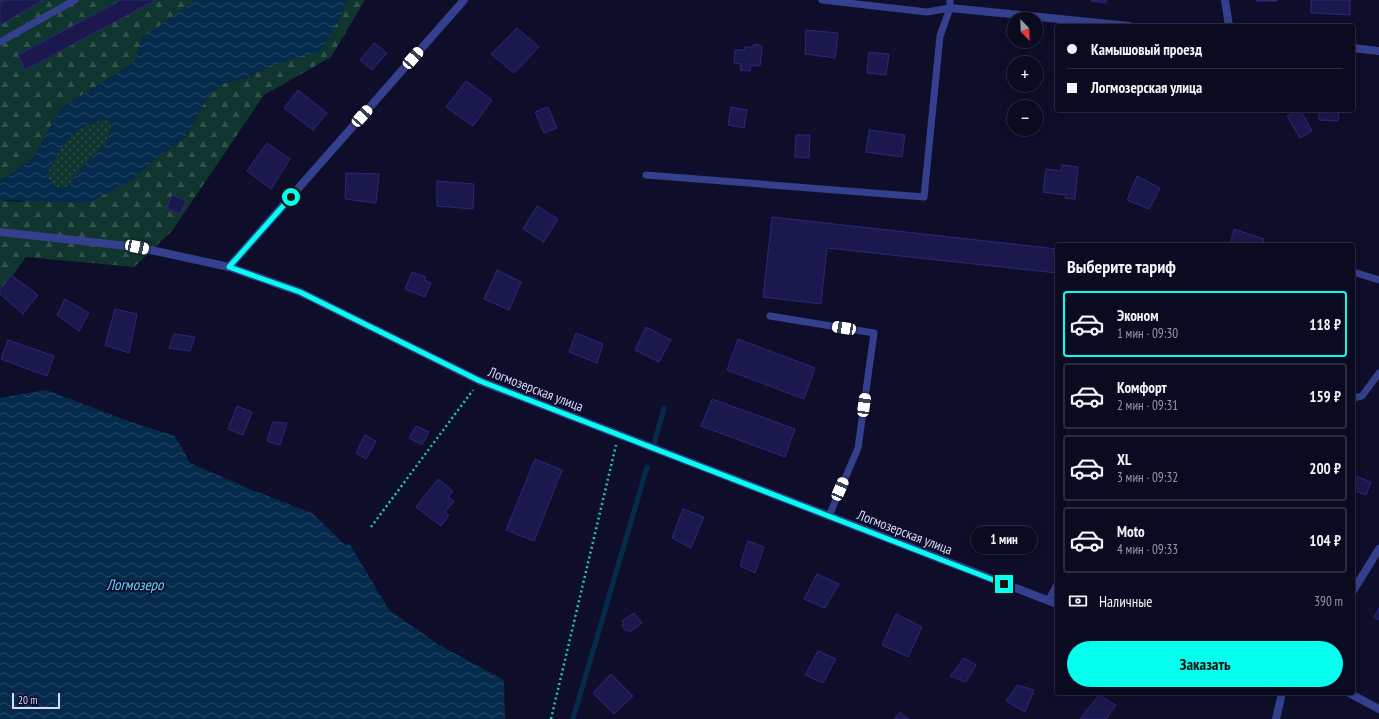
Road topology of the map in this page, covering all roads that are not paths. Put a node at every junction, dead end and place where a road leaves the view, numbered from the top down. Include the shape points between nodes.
1 (75, 0) edge
2 (464, 0) edge
3 (822, 0) edge
4 (1225, 0) edge
5 (950, 4) edge
6 (1113, 24) edge
7 (1229, 24) edge
8 (0, 42) edge
9 (1355, 48) edge
10 (1379, 51) edge
11 (646, 175) dead end
12 (0, 232) edge
13 (229, 267) junction
14 (1355, 273) edge
15 (1379, 280) edge
16 (770, 316) dead end
17 (1379, 374) edge
18 (1355, 398) edge
19 (829, 516) junction
20 (1379, 549) edge
21 (1355, 588) edge
22 (1055, 589) edge
23 (1048, 601) junction
24 (1055, 603) edge
25 (1282, 695) edge
26 (1353, 695) edge
27 (1379, 709) edge
28 (1276, 719) edge

1 - 8 lane
2 - 13 street
3 - 5 lane via 927,12
4 - 7 street
5 - 6 street
5 - 11 lane via 940,36 924,197
9 - 10 street
12 - 13 street, Логмозерская улица via 137,247
13 - 19 street, Логмозерская улица via 300,292 480,381
14 - 15 lane
16 - 19 lane via 874,333 858,448
17 - 18 lane via 1362,396
19 - 23 street, Логмозерская улица
20 - 21 street
22 - 23 lane
23 - 24 street, Логмозерская улица
25 - 28 street
26 - 27 street

